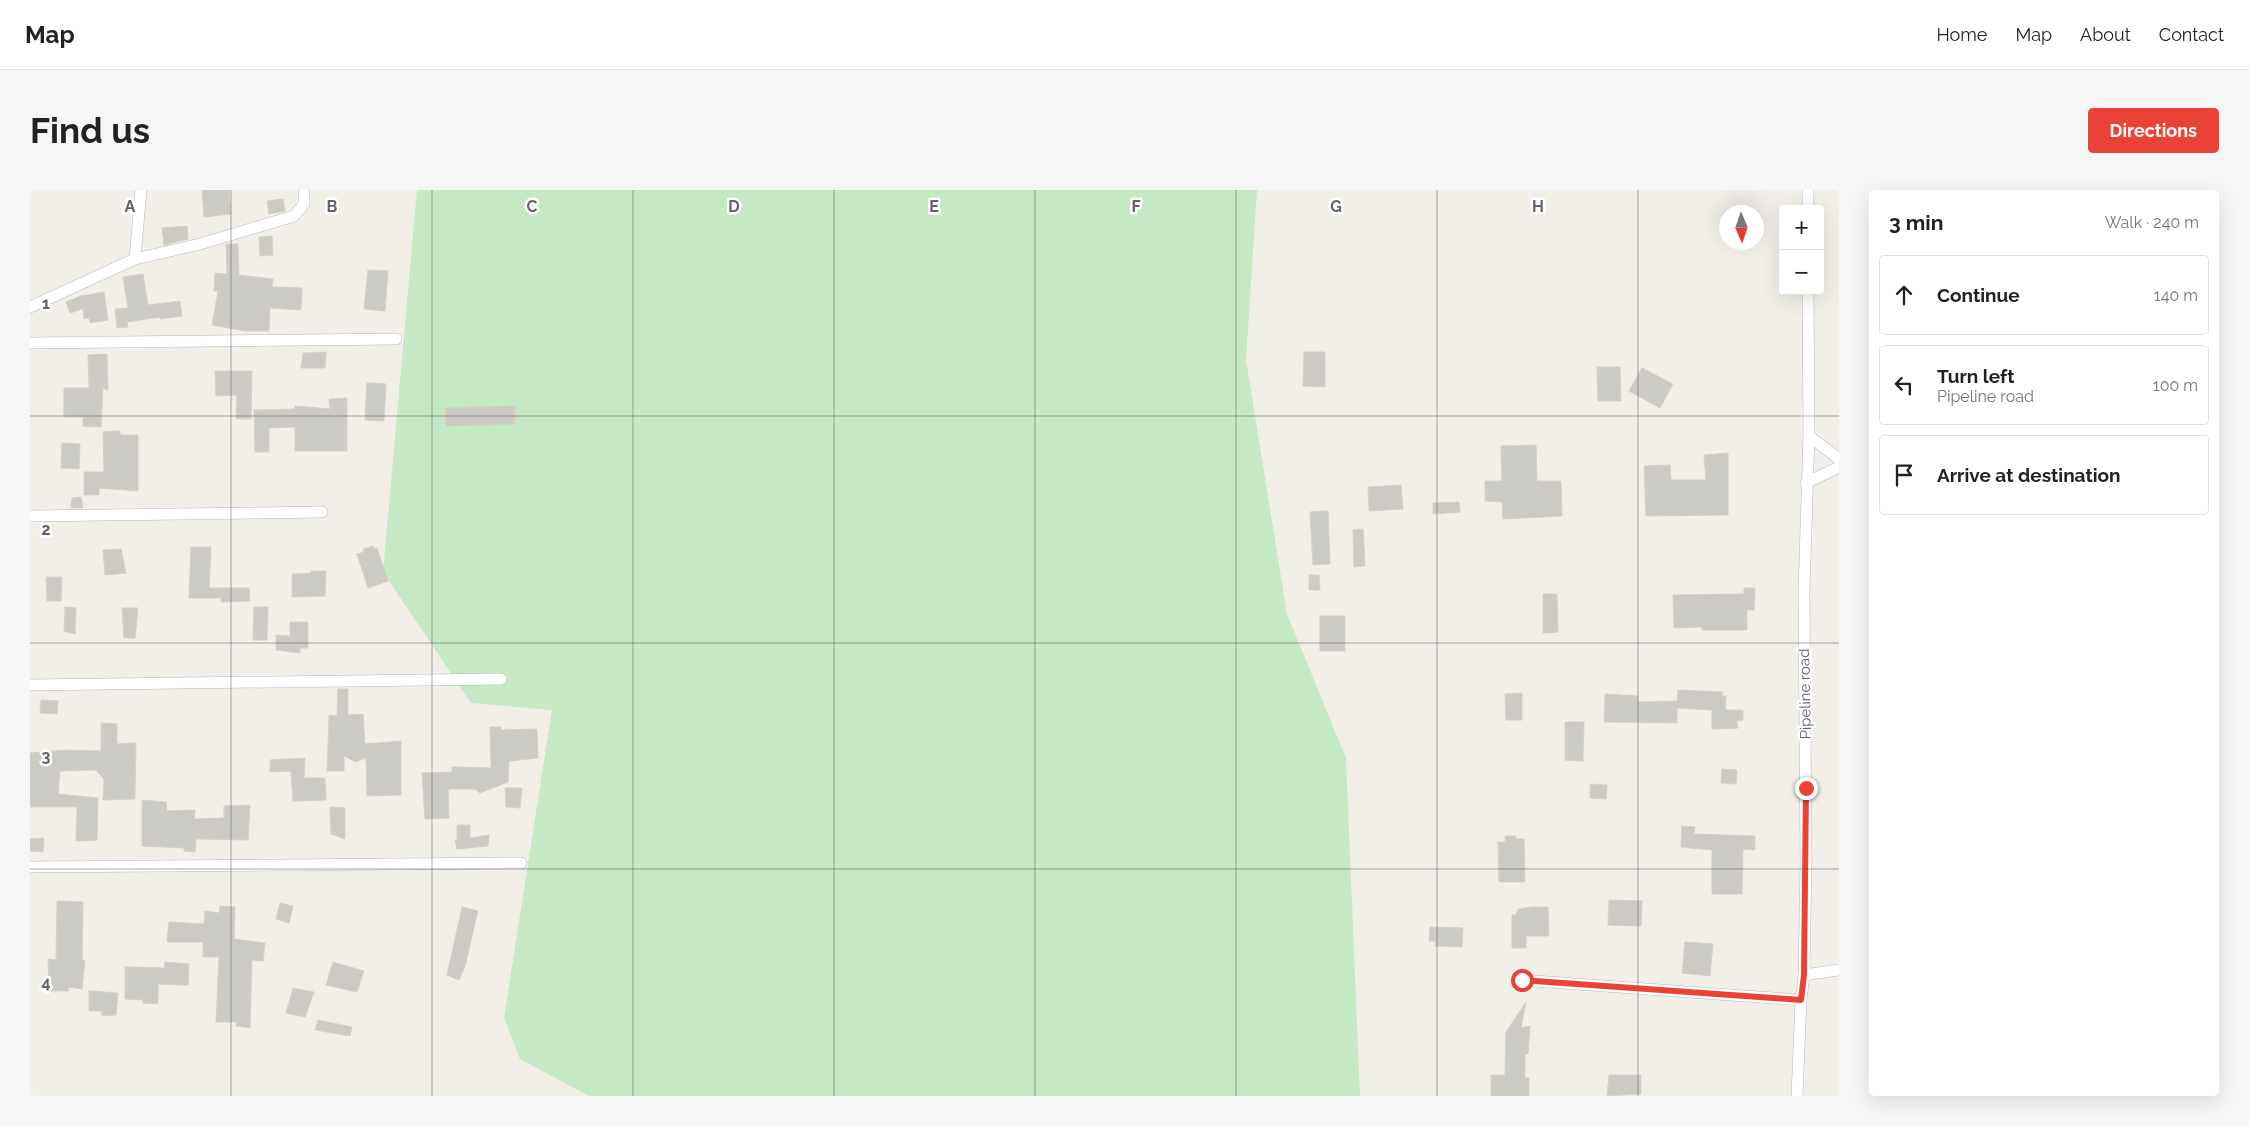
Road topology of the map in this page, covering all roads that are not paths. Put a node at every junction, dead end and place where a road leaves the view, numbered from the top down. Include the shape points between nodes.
1 (141, 190) edge
2 (1808, 190) edge
3 (304, 194) dead end
4 (1808, 205) edge
5 (135, 259) junction
6 (1808, 295) edge
7 (30, 307) edge
8 (396, 339) dead end
9 (30, 343) edge
10 (1809, 436) junction
11 (1839, 459) edge
12 (1839, 467) edge
13 (1806, 483) junction
14 (322, 512) dead end
15 (30, 516) edge
16 (500, 679) dead end
17 (30, 685) edge
18 (521, 863) dead end
19 (30, 867) edge
20 (1839, 970) edge
21 (1804, 975) junction
22 (1522, 980) dead end
23 (1801, 1000) junction
24 (1797, 1096) edge

1 - 5 street
2 - 4 street
3 - 5 street via 304,204 294,216
5 - 7 street
6 - 10 street, Pipeline road
8 - 9 street
10 - 11 street
10 - 13 street, Pipeline road
12 - 13 street
13 - 21 street, Pipeline road
14 - 15 street
16 - 17 street
18 - 19 street
20 - 21 street
21 - 23 street, Pipeline road
22 - 23 street
23 - 24 street, Pipeline road

